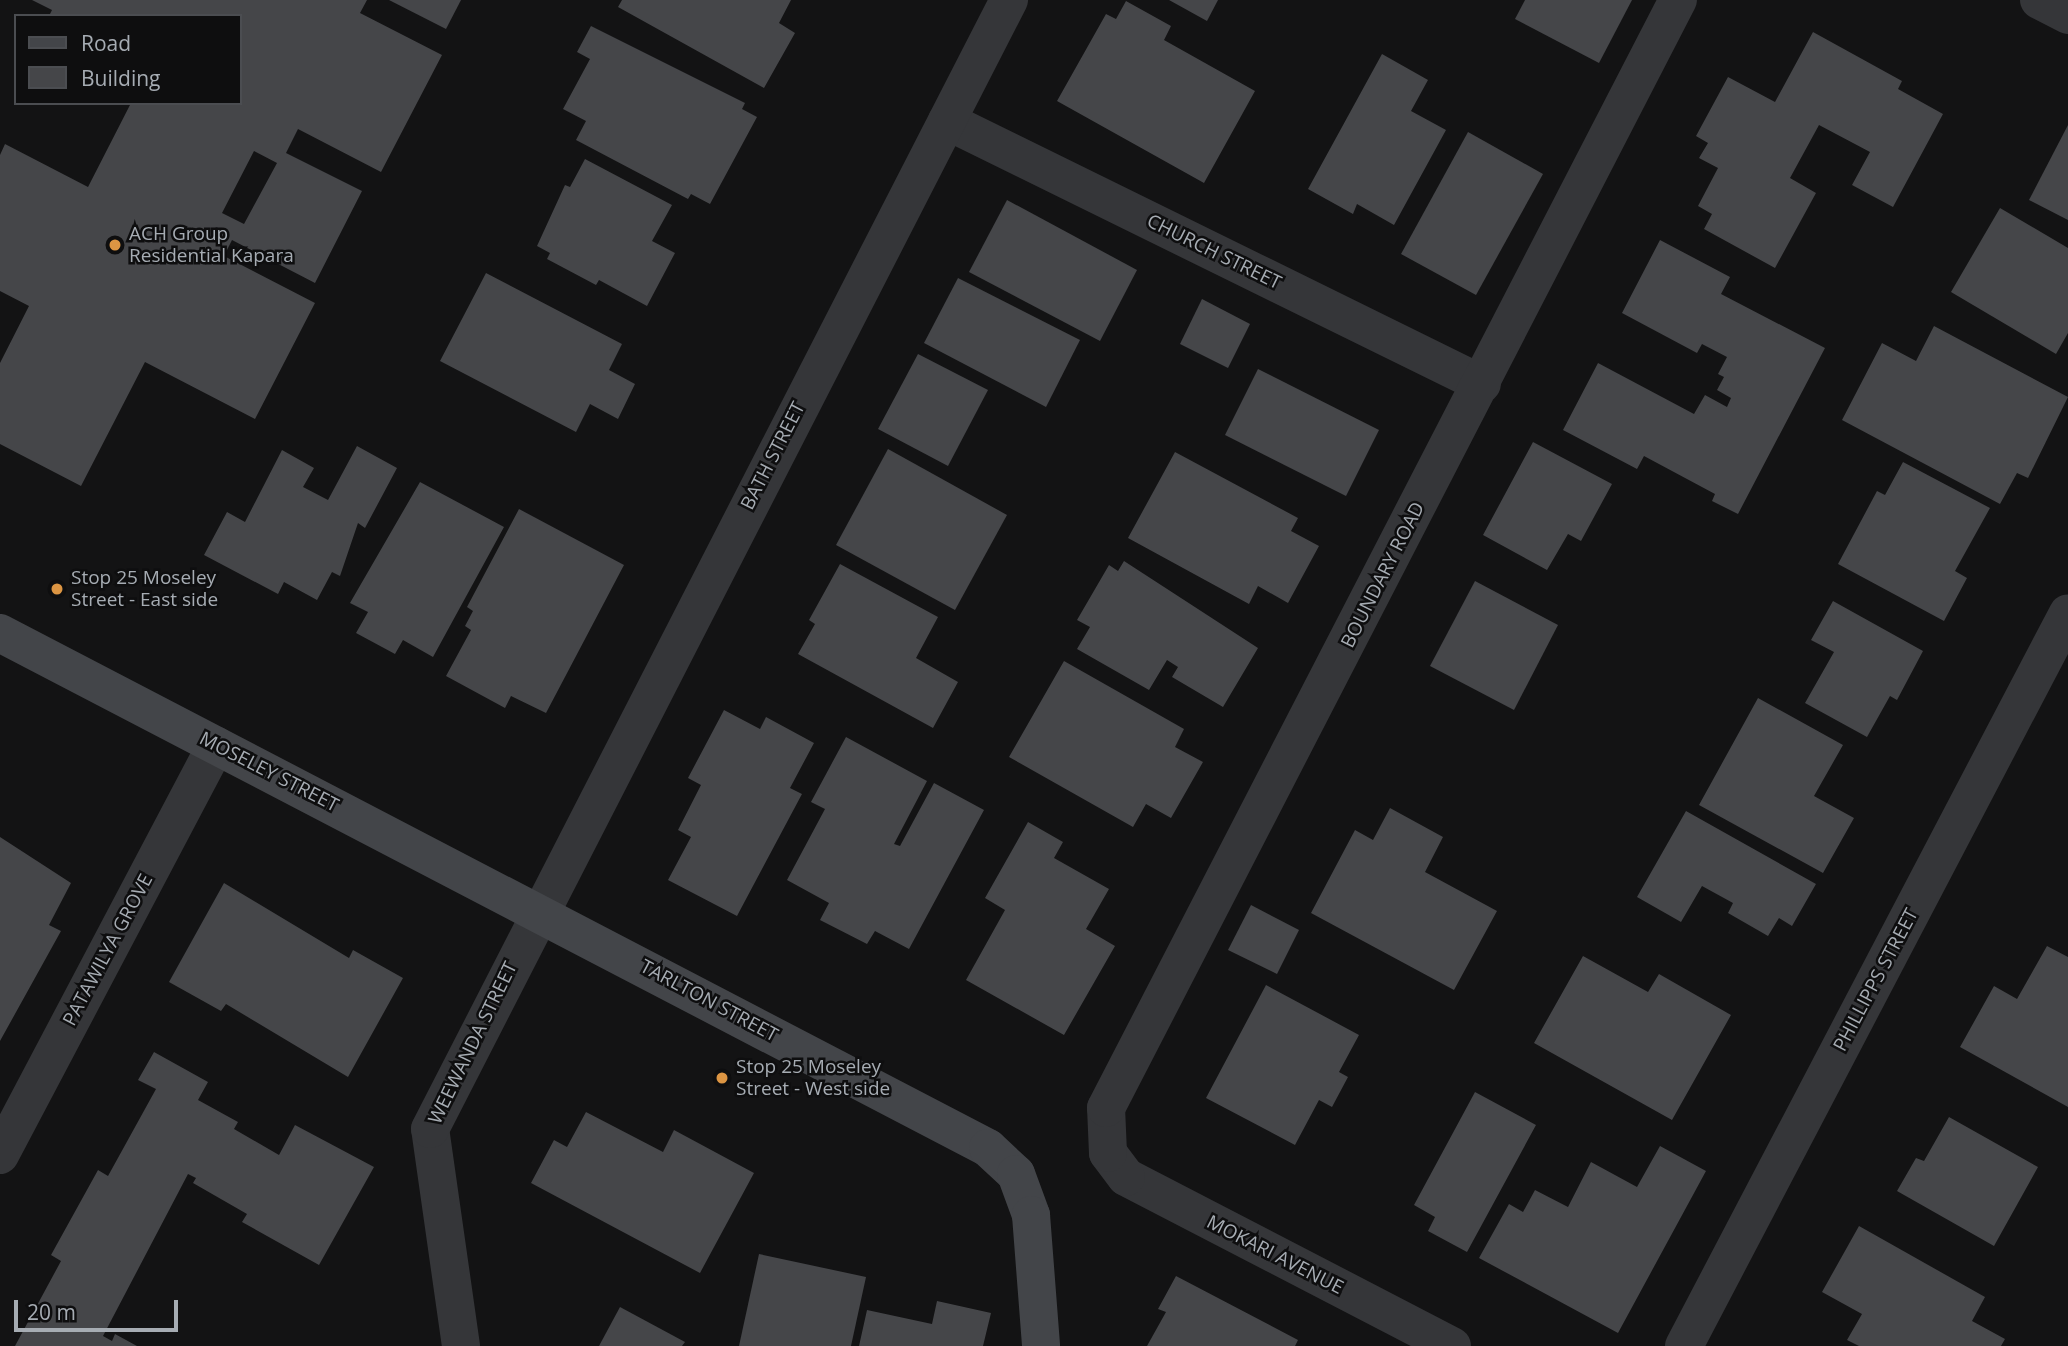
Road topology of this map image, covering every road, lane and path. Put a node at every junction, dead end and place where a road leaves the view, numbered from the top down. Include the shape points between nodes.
1 (1009, 0) edge
2 (1678, 0) edge
3 (2039, 0) edge
4 (2068, 15) edge
5 (947, 121) junction
6 (1482, 384) junction
7 (2068, 613) edge
8 (0, 633) edge
9 (216, 745) junction
10 (538, 911) junction
11 (1108, 1153) joint
12 (0, 1155) edge
13 (461, 1346) edge
14 (1041, 1346) edge
15 (1452, 1346) edge
16 (1684, 1346) edge

1 - 5 street, BATH STREET
2 - 6 street, BOUNDARY ROAD
3 - 4 street
5 - 6 street, CHURCH STREET
5 - 10 street, BATH STREET
6 - 11 street, BOUNDARY ROAD via 1106,1108
7 - 16 street, PHILLIPPS STREET
8 - 9 street, MOSELEY STREET
9 - 10 street, MOSELEY STREET
9 - 12 street, PATAWILYA GROVE
10 - 13 street, WEEWANDA STREET via 430,1129
10 - 14 street, TARLTON STREET via 988,1148 1016,1174 1031,1215
11 - 15 street, MOKARI AVENUE via 1126,1177

